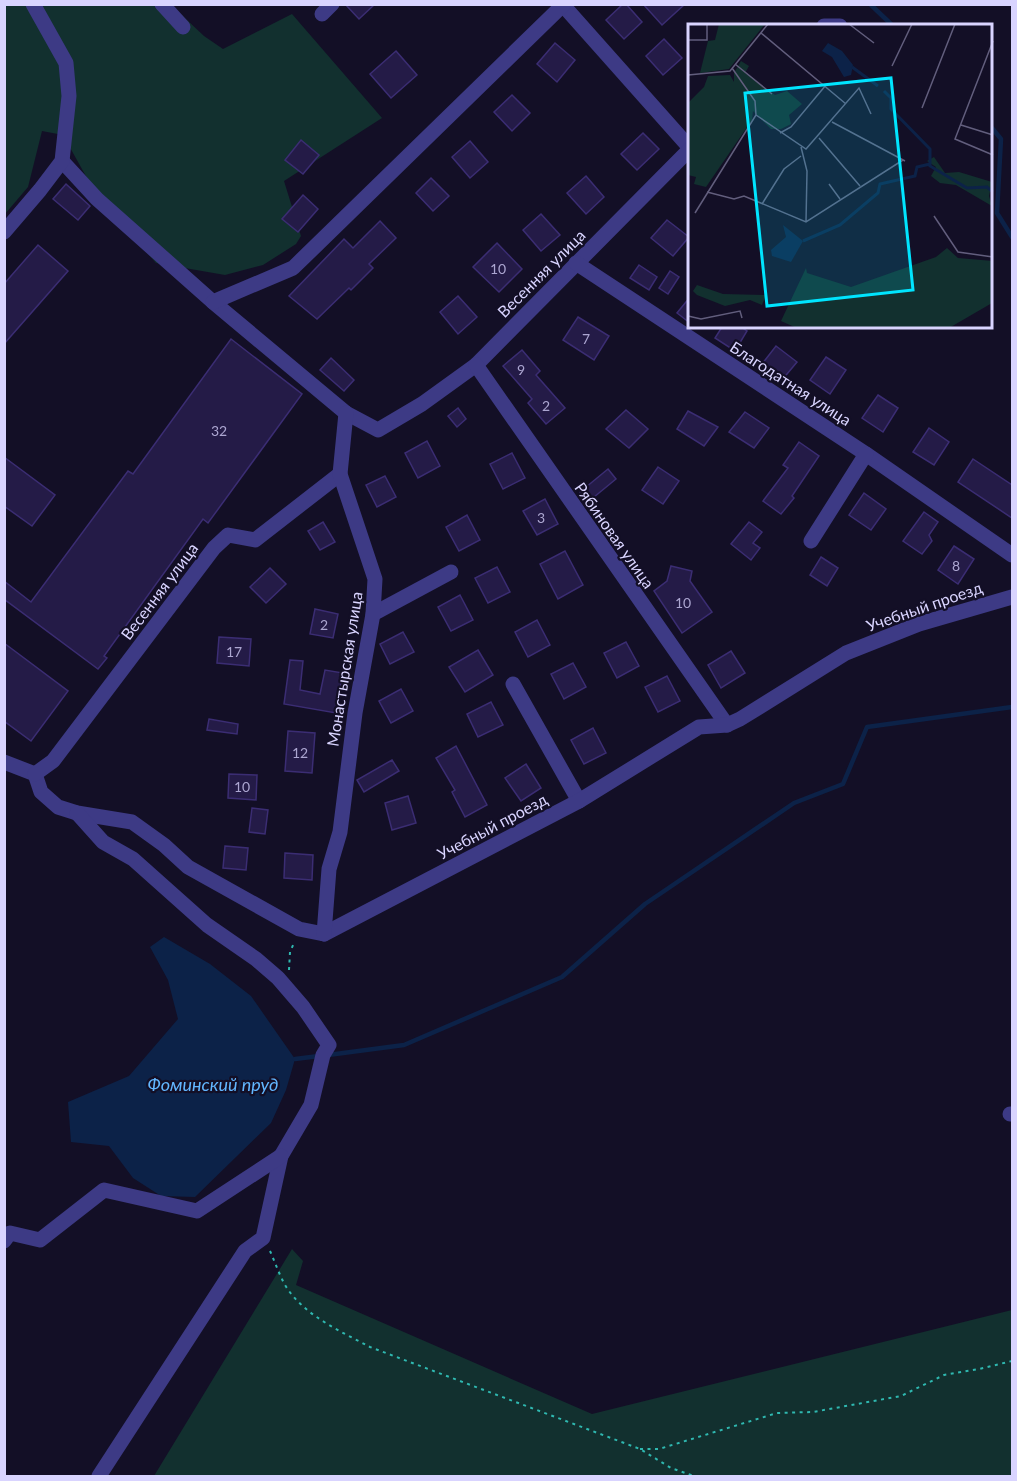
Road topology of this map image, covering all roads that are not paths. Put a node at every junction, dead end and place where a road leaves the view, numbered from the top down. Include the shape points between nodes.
1 (33, 4) edge
2 (162, 4) edge
3 (563, 5) edge
4 (183, 27) dead end
5 (688, 147) edge
6 (688, 151) edge
7 (62, 161) junction
8 (4, 232) edge
9 (576, 263) junction
10 (213, 302) junction
11 (476, 365) junction
12 (346, 413) junction
13 (866, 454) junction
14 (340, 474) junction
15 (811, 541) dead end
16 (1012, 555) edge
17 (451, 572) dead end
18 (1012, 597) edge
19 (373, 615) junction
20 (513, 684) dead end
21 (727, 725) junction
22 (4, 762) edge
23 (35, 774) junction
24 (579, 801) junction
25 (77, 813) junction
26 (324, 934) junction
27 (281, 1156) junction
28 (4, 1241) edge
29 (99, 1476) edge

1 - 7 street via 66,63 69,96
2 - 4 street
3 - 5 street
3 - 10 street via 293,268
6 - 9 street, Весенняя улица
7 - 8 street
7 - 10 street via 97,199
9 - 11 street, Весенняя улица
9 - 13 street, Благодатная улица
10 - 12 street
11 - 12 street, Весенняя улица via 422,404 378,429
11 - 21 street, Рябиновая улица
12 - 14 street, Монастырская улица
13 - 15 street
13 - 16 street, Благодатная улица
14 - 19 street, Монастырская улица via 375,579
14 - 23 street, Весенняя улица via 255,540 228,535 214,548 53,761
17 - 19 street
18 - 21 street, Учебный проезд via 919,624 846,653
19 - 26 street, Монастырская улица via 355,713 340,832 329,869
20 - 24 street
21 - 24 street, Учебный проезд via 699,727
22 - 23 street
23 - 25 street via 41,792 58,807
24 - 26 street, Учебный проезд
25 - 26 street via 132,822 188,867 299,930
25 - 27 street via 103,842 133,859 207,925 278,978 329,1045 323,1054 311,1105
27 - 28 street via 197,1211 104,1190 40,1240 10,1233
27 - 29 street via 263,1238 245,1251

